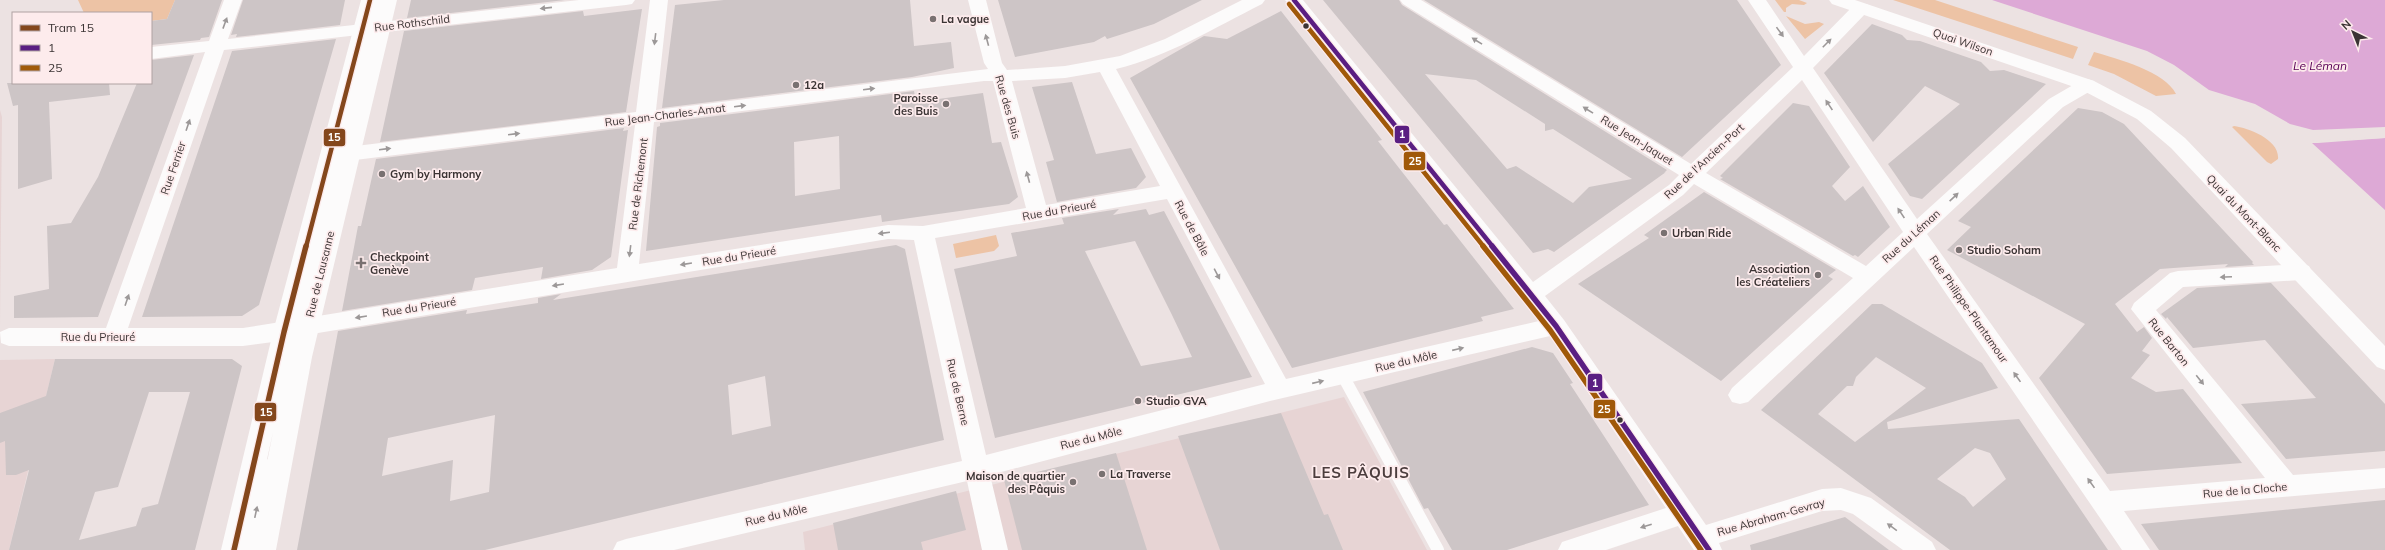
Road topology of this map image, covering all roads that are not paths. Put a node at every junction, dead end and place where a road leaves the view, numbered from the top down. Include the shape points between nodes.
1 (233, 0) edge
2 (370, 0) edge
3 (378, 0) edge
4 (388, 0) edge
5 (626, 0) edge
6 (659, 0) edge
7 (977, 0) edge
8 (1256, 0) edge
9 (1294, 0) edge
10 (1409, 0) edge
11 (1757, 0) edge
12 (1838, 0) edge
13 (1861, 8) junction
14 (372, 28) junction
15 (217, 45) junction
16 (152, 53) edge
17 (1105, 65) junction
18 (1804, 67) junction
19 (1001, 76) junction
20 (2088, 85) junction
21 (646, 118) junction
22 (339, 155) junction
23 (1692, 174) junction
24 (1171, 191) junction
25 (1038, 214) junction
26 (1915, 233) junction
27 (923, 234) junction
28 (2301, 272) junction
29 (627, 274) junction
30 (1867, 276) junction
31 (1532, 294) junction
32 (1556, 326) junction
33 (298, 329) junction
34 (4, 336) edge
35 (114, 337) junction
36 (2385, 361) edge
37 (1342, 376) junction
38 (1280, 390) junction
39 (1740, 395) dead end
40 (976, 468) junction
41 (2385, 478) edge
42 (2288, 487) junction
43 (2104, 502) junction
44 (1683, 514) junction
45 (1704, 544) edge
46 (638, 549) edge
47 (234, 550) edge
48 (247, 550) edge
49 (263, 550) edge
50 (994, 550) edge
51 (1438, 550) edge
52 (1571, 550) edge
53 (1923, 550) edge
54 (2137, 550) edge

15 -> 1 street, Rue Ferrier
2 - 14 street
3 - 14 lane
4 - 14 street
5 -> 14 street, Rue Rothschild
6 -> 21 street, Rue de Richemont
19 -> 7 street, Rue des Buis via 993,63
8 - 17 street, Rue Jean-Charles-Amat via 1144,55
9 - 31 street
23 -> 10 street, Rue Jean-Jaquet
11 -> 18 street, Rue Philippe-Plantamour
12 - 13 street, Quai Wilson
18 -> 13 street, Rue de l'Ancien-Port
13 - 20 street, Quai Wilson
14 - 15 street, Rue Rothschild
14 - 22 street
15 - 16 street, Rue Rothschild
35 -> 15 street, Rue Ferrier
17 - 19 street, Rue Jean-Charles-Amat
17 - 24 street, Rue de Bâle
18 - 23 street, Rue de l'Ancien-Port
26 -> 18 street, Rue Philippe-Plantamour
21 -> 19 street, Rue Jean-Charles-Amat via 984,75
25 -> 19 street, Rue des Buis
26 -> 20 street, Rue du Léman via 2056,103
20 - 28 street, Quai du Mont-Blanc via 2129,106 2160,127
22 -> 21 street, Rue Jean-Charles-Amat
21 -> 29 street, Rue de Richemont
22 - 33 street
23 - 30 street, Rue Jean-Jaquet
23 - 31 street, Rue de l'Ancien-Port via 1676,190
24 - 25 street, Rue du Prieuré
24 -> 38 street, Rue de Bâle
25 - 27 street, Rue du Prieuré
26 - 30 street, Rue du Léman
43 -> 26 street, Rue Philippe-Plantamour
27 -> 29 street, Rue du Prieuré via 888,232
27 - 40 street, Rue de Berne
28 - 36 street, Quai du Mont-Blanc
28 -> 42 street, Rue Barton via 2178,279 2142,309
29 -> 33 street, Rue du Prieuré
30 - 39 street, Rue du Léman
31 - 32 street
37 -> 32 street, Rue du Môle
32 - 44 street
33 - 35 street, Rue du Prieuré via 247,336
33 - 47 street
48 -> 33 lane
33 - 49 street, Rue de Lausanne
34 - 35 street, Rue du Prieuré
38 -> 37 street, Rue du Môle
37 - 51 lane
38 - 40 street, Rue du Môle
40 - 46 street, Rue du Môle
40 - 50 street, Rue de Berne
41 - 42 street, Rue de la Cloche
42 - 43 street, Rue de la Cloche
43 - 54 street, Rue Philippe-Plantamour
44 - 45 street
44 -> 52 street
53 -> 45 street, Rue Abraham-Gevray via 1862,506 1841,499 1822,500

